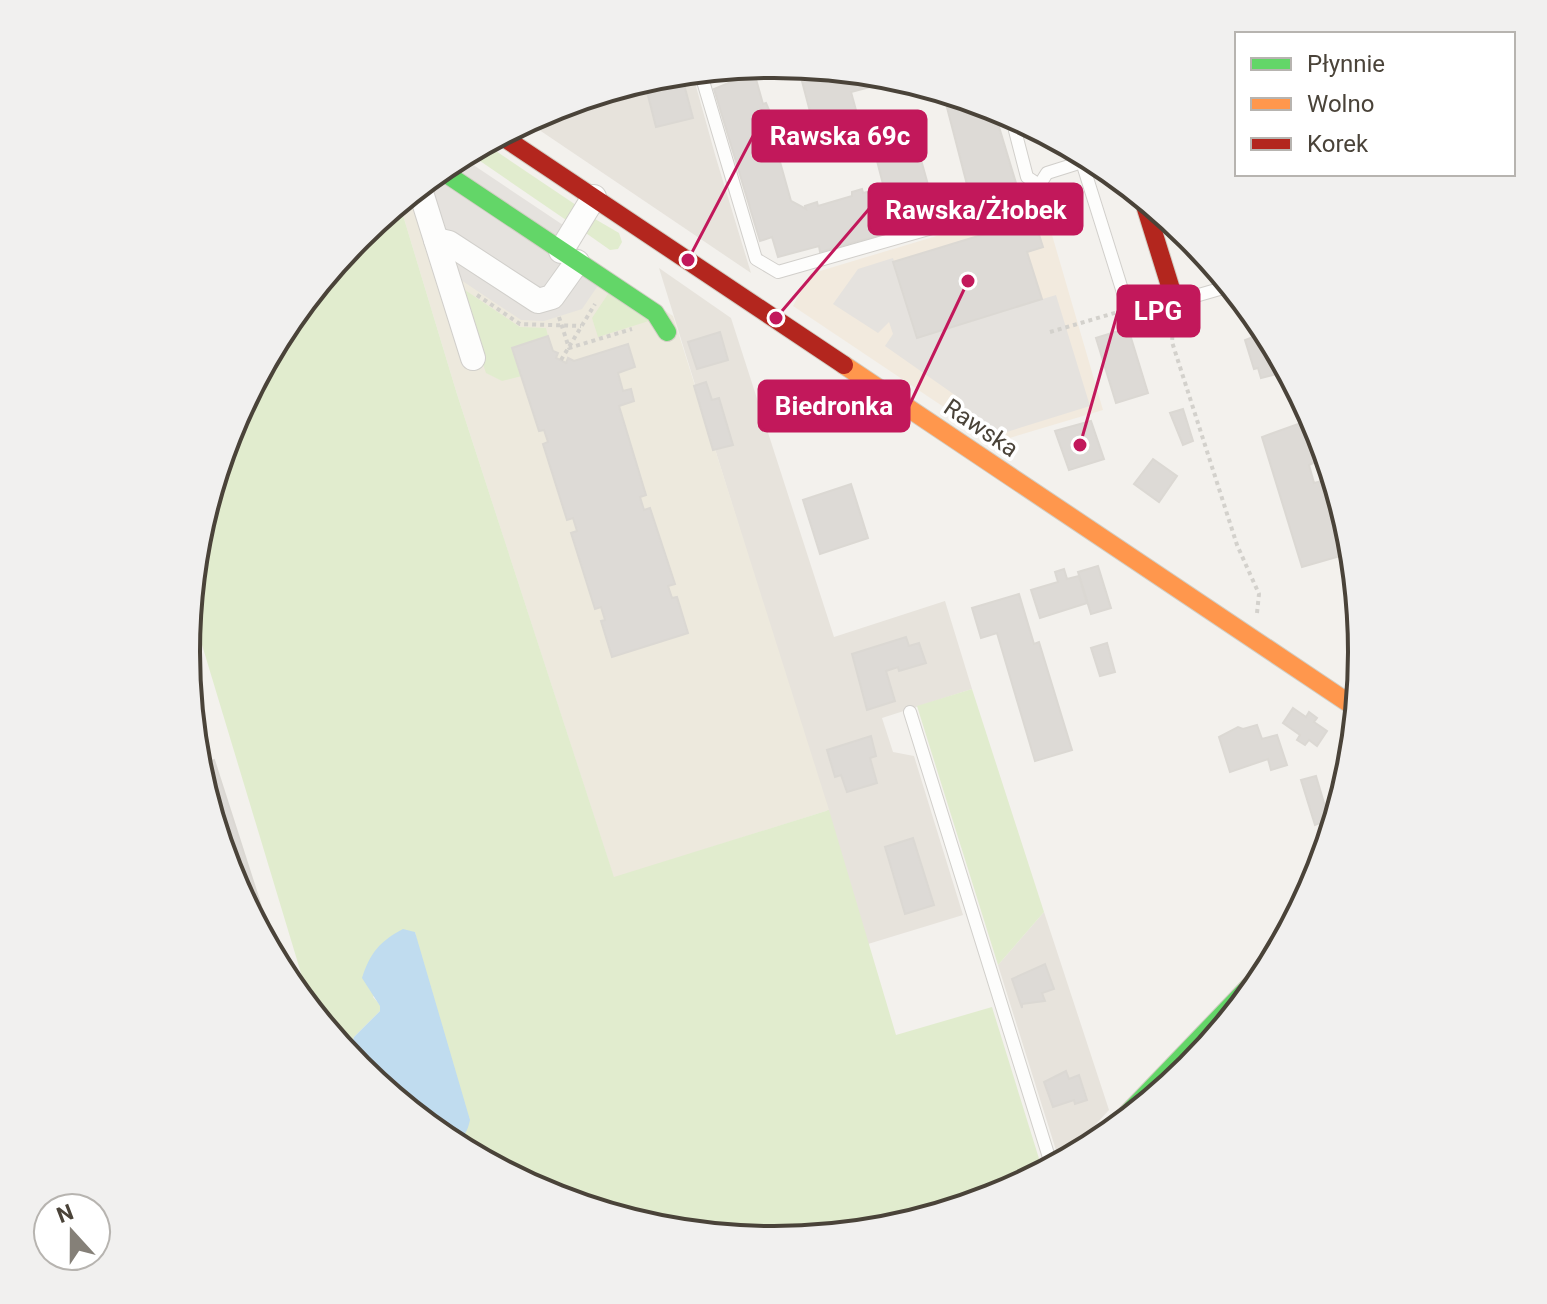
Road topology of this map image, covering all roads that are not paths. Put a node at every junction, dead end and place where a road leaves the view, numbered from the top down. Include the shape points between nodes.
1 (703, 83) edge
2 (1015, 132) edge
3 (511, 142) edge
4 (1071, 162) edge
5 (1084, 170) edge
6 (452, 177) edge
7 (1039, 185) junction
8 (594, 197) junction
9 (423, 198) edge
10 (1149, 217) edge
11 (436, 240) junction
12 (569, 256) junction
13 (1218, 290) edge
14 (1175, 302) joint
15 (1124, 305) road end
16 (664, 325) road end
17 (473, 358) dead end
18 (1345, 701) edge
19 (910, 712) dead end
20 (1048, 1155) edge

1 - 7 lane via 756,259 778,272 1030,200
2 - 7 lane via 1027,177
3 - 8 street, Rawska
4 - 7 lane via 1047,173
5 - 15 lane
6 - 12 street
8 - 12 street
8 - 18 street, Rawska
9 - 11 street
10 - 14 street
11 - 12 street via 538,301 552,297
11 - 17 street
12 - 16 street
13 - 14 lane
19 - 20 lane

